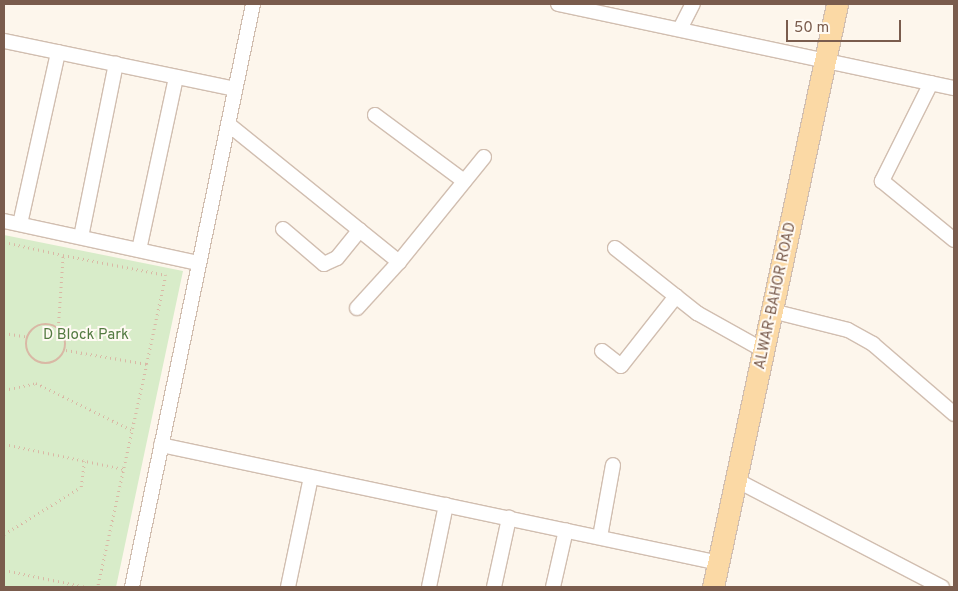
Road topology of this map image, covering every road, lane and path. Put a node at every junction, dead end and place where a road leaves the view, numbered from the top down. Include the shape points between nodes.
1 (253, 4) edge
2 (558, 4) edge
3 (693, 4) edge
4 (837, 4) edge
5 (680, 29) junction
6 (4, 41) edge
7 (58, 52) junction
8 (826, 60) junction
9 (116, 64) junction
10 (176, 77) junction
11 (931, 83) junction
12 (954, 88) edge
13 (235, 89) junction
14 (375, 115) dead end
15 (228, 124) junction
16 (484, 157) dead end
17 (464, 181) junction
18 (4, 221) edge
19 (20, 224) junction
20 (283, 230) dead end
21 (360, 230) junction
22 (81, 237) junction
23 (954, 240) edge
24 (4, 242) edge
25 (615, 248) dead end
26 (139, 250) junction
27 (63, 255) junction
28 (199, 262) junction
29 (399, 262) junction
30 (676, 296) junction
31 (357, 308) dead end
32 (772, 311) junction
33 (58, 328) junction
34 (4, 333) edge
35 (28, 337) junction
36 (66, 350) junction
37 (602, 351) dead end
38 (765, 351) junction
39 (147, 364) junction
40 (4, 390) edge
41 (954, 414) edge
42 (132, 430) junction
43 (4, 444) edge
44 (161, 445) junction
45 (84, 461) junction
46 (613, 465) dead end
47 (124, 469) junction
48 (311, 477) junction
49 (738, 481) junction
50 (446, 505) junction
51 (509, 518) junction
52 (566, 530) junction
53 (4, 534) edge
54 (600, 537) junction
55 (719, 563) junction
56 (4, 570) edge
57 (86, 587) edge
58 (98, 587) edge
59 (132, 587) edge
60 (288, 587) edge
61 (429, 587) edge
62 (494, 587) edge
63 (553, 587) edge
64 (713, 587) edge
65 (942, 587) edge

1 - 13 street
2 - 5 street
3 - 5 street
4 - 8 main road, ALWAR-BAHOR ROAD
5 - 8 street
6 - 7 street
7 - 9 street
7 - 19 street
8 - 11 street
8 - 32 main road, ALWAR-BAHOR ROAD
9 - 10 street
9 - 22 street
10 - 13 street
10 - 26 street
11 - 12 street
11 - 23 street via 882,182
13 - 15 street
14 - 17 street
15 - 21 street
15 - 28 street
16 - 17 street
17 - 29 street
18 - 19 street
19 - 22 street
20 - 21 street via 324,264 337,258
21 - 29 street
22 - 26 street
24 - 27 path
25 - 30 street
26 - 28 street
27 - 33 path
27 - 39 path via 166,275
28 - 44 street
29 - 31 street
30 - 37 street via 621,366
30 - 38 street via 697,313
32 - 38 main road, ALWAR-BAHOR ROAD
32 - 41 street via 840,327 873,344
33 - 35 path via 38,326
33 - 36 path via 66,338
34 - 35 path
35 - 36 path via 29,354 38,362 52,363
36 - 39 path
38 - 49 main road, ALWAR-BAHOR ROAD
39 - 42 path
40 - 42 path via 36,383
42 - 47 path
43 - 45 path
44 - 48 street
44 - 59 street
45 - 47 path
45 - 53 path via 81,487
46 - 54 street
47 - 58 path
48 - 50 street
48 - 60 street
49 - 55 main road, ALWAR-BAHOR ROAD
49 - 65 street
50 - 51 street
50 - 61 street
51 - 52 street
51 - 62 street
52 - 54 street
52 - 63 street
54 - 55 street
55 - 64 main road, ALWAR-BAHOR ROAD
56 - 57 path

